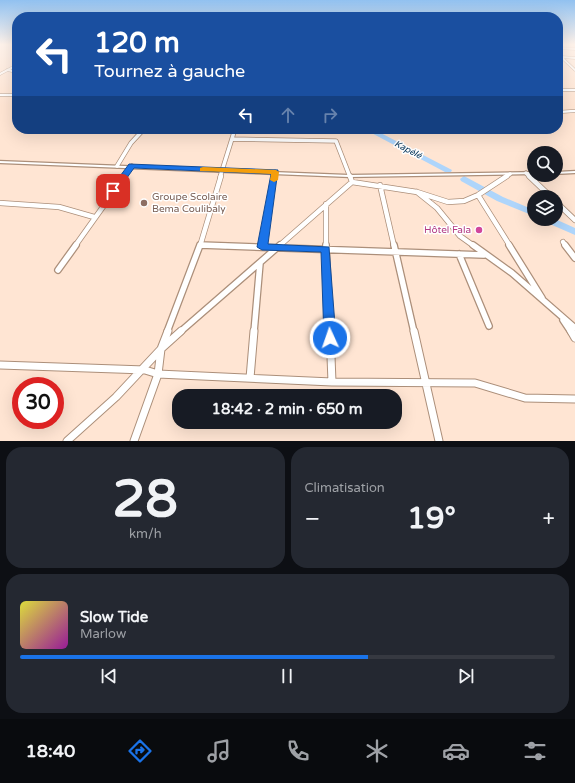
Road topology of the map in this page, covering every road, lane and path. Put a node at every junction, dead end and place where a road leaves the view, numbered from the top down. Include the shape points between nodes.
1 (12, 68) edge
2 (7, 70) junction
3 (12, 71) edge
4 (0, 74) edge
5 (563, 90) edge
6 (575, 90) edge
7 (0, 94) edge
8 (12, 95) edge
9 (575, 111) edge
10 (563, 112) edge
11 (139, 134) edge
12 (234, 134) edge
13 (232, 139) junction
14 (0, 162) edge
15 (117, 166) junction
16 (132, 166) junction
17 (223, 170) junction
18 (276, 172) junction
19 (563, 172) edge
20 (575, 172) edge
21 (526, 173) joint
22 (510, 174) junction
23 (349, 176) junction
24 (352, 182) junction
25 (380, 185) junction
26 (544, 190) edge
27 (417, 192) junction
28 (478, 195) junction
29 (0, 203) edge
30 (326, 204) junction
31 (563, 209) edge
32 (94, 217) junction
33 (575, 220) edge
34 (563, 242) dead end
35 (200, 245) junction
36 (262, 247) junction
37 (278, 247) junction
38 (326, 249) junction
39 (395, 252) junction
40 (459, 254) junction
41 (484, 255) junction
42 (575, 258) edge
43 (260, 263) junction
44 (58, 270) dead end
45 (545, 303) junction
46 (561, 316) junction
47 (489, 326) dead end
48 (575, 328) edge
49 (575, 338) edge
50 (161, 349) junction
51 (0, 365) edge
52 (145, 370) junction
53 (158, 374) junction
54 (250, 378) junction
55 (332, 382) junction
56 (426, 383) junction
57 (575, 399) edge
58 (67, 441) edge
59 (134, 441) edge
60 (439, 441) edge

1 - 2 street
2 - 3 street
2 - 4 street
5 - 6 street
7 - 8 street
9 - 10 street
11 - 15 street
12 - 13 street
13 - 17 street
13 - 23 street via 336,141 340,145
14 - 15 street
15 - 16 street
16 - 17 street
16 - 32 street
17 - 18 street
17 - 35 street
18 - 23 street
18 - 36 street
19 - 20 street
21 - 22 street
21 - 26 street
22 - 23 street
22 - 28 street
23 - 24 street
24 - 25 street
24 - 30 street
25 - 27 street
25 - 39 street
27 - 28 street via 448,202 464,201
27 - 41 street via 437,208 460,236
28 - 45 street
29 - 32 street via 60,207
30 - 37 street
30 - 38 street
31 - 33 street
32 - 44 street
34 - 42 street
35 - 36 street
35 - 50 street
36 - 37 street
37 - 38 street
37 - 43 street
38 - 39 street
38 - 55 street
39 - 40 street
39 - 56 street
40 - 41 street
40 - 47 street
41 - 45 street via 512,273
43 - 50 street
43 - 54 street
45 - 46 street
46 - 48 street
46 - 49 street
50 - 52 street
50 - 53 street
51 - 52 street
52 - 53 street
52 - 58 street
53 - 54 street
53 - 59 street
54 - 55 street
55 - 56 street
56 - 57 street via 475,383 525,398
56 - 60 street

